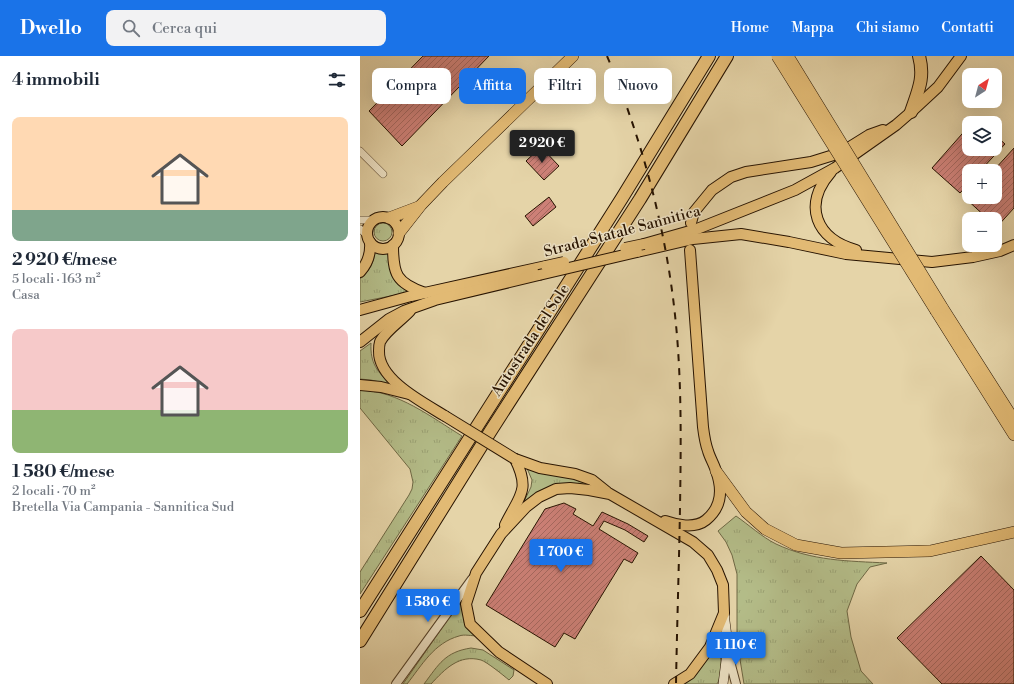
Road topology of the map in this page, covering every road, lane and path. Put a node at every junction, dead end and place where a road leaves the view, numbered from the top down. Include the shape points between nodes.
1 (572, 56) edge
2 (710, 56) edge
3 (727, 56) edge
4 (777, 56) edge
5 (788, 56) edge
6 (919, 56) edge
7 (961, 56) edge
8 (911, 112) junction
9 (896, 125) junction
10 (360, 151) edge
11 (835, 168) junction
12 (383, 174) dead end
13 (420, 205) junction
14 (389, 218) junction
15 (360, 220) edge
16 (373, 220) junction
17 (691, 223) dead end
18 (399, 233) junction
19 (366, 235) edge
20 (393, 244) junction
21 (1014, 245) edge
22 (690, 250) dead end
23 (883, 258) junction
24 (360, 272) edge
25 (427, 293) junction
26 (412, 309) junction
27 (939, 309) junction
28 (360, 310) edge
29 (360, 342) edge
30 (360, 385) edge
31 (411, 395) junction
32 (1014, 420) edge
33 (1014, 436) edge
34 (514, 459) junction
35 (716, 471) junction
36 (610, 494) junction
37 (644, 513) junction
38 (1014, 532) edge
39 (501, 534) junction
40 (476, 573) junction
41 (360, 611) edge
42 (724, 613) junction
43 (360, 641) edge
44 (728, 645) junction
45 (396, 684) edge
46 (547, 684) edge
47 (674, 684) edge
48 (724, 684) edge
49 (736, 684) edge

1 - 13 highway
2 - 41 highway, Autostrada del Sole
3 - 43 highway, Autostrada del Sole
4 - 27 highway, bridge
5 - 27 highway, bridge
6 - 8 highway via 922,79
7 - 8 main road, Strada Statale Sannitica via 938,87
8 - 9 main road, Strada Statale Sannitica
9 - 11 main road, Strada Statale Sannitica
9 - 17 main road via 869,135 840,153 810,162 746,172 731,177 712,190 694,212
10 - 12 street
11 - 23 main road via 816,196 816,213 824,231 845,247
11 - 25 main road, Strada Statale Sannitica, bridge via 795,190 697,229 644,244
13 - 14 highway
13 - 18 highway
14 - 16 main road
14 - 18 main road via 396,224
15 - 16 street
16 - 19 main road
18 - 20 main road
19 - 20 main road via 377,247 390,247
19 - 24 main road via 369,258
20 - 25 main road via 397,275 411,288
21 - 23 main road via 973,258 932,262
22 - 35 main road via 703,427 708,451
23 - 26 main road, Strada Statale Sannitica, bridge via 846,254 741,234 693,239 435,300
25 - 28 main road, Strada Statale Sannitica
26 - 29 main road, Strada Statale Sannitica via 389,319
26 - 31 main road, Strada Statale Sannitica via 379,343 379,357 384,369
27 - 32 highway
27 - 33 highway
30 - 31 main road, Strada Statale Sannitica via 381,387
31 - 34 main road, Strada Statale Sannitica, bridge
34 - 36 main road, Strada Statale Sannitica via 592,480
34 - 39 main road via 522,474 522,493
35 - 37 main road via 720,500 714,514 704,522 689,526
35 - 38 highway via 746,512 765,529 796,545 841,553 930,551
36 - 37 main road
36 - 39 main road via 576,488 556,489 538,497
37 - 42 main road via 694,542 708,555 723,585
39 - 40 main road
40 - 45 street
40 - 46 main road via 466,604 470,624 499,652
42 - 44 main road
42 - 47 main road via 710,647 690,674
44 - 48 main road
44 - 49 street

